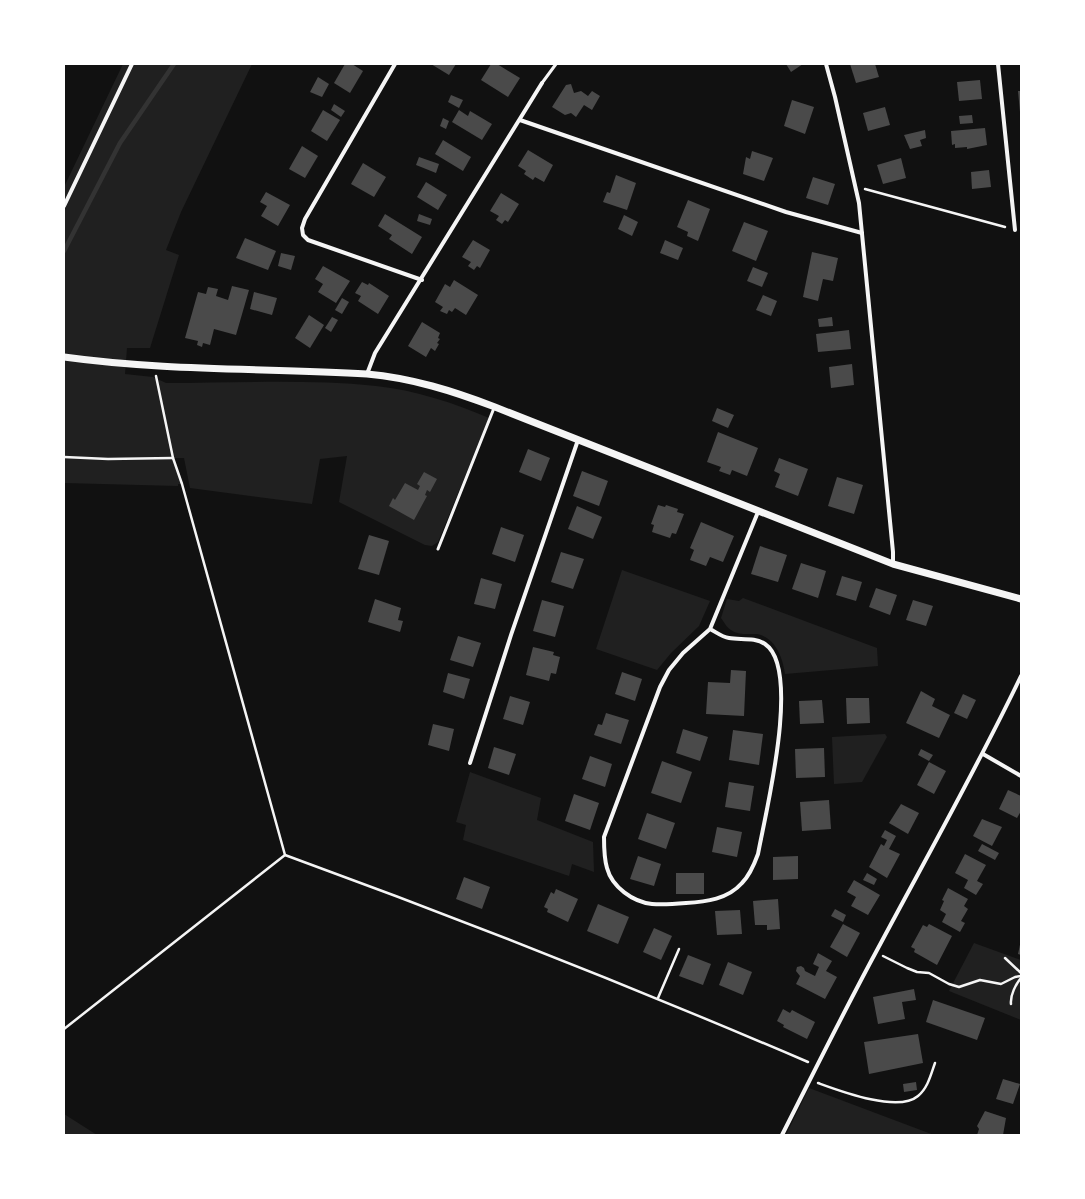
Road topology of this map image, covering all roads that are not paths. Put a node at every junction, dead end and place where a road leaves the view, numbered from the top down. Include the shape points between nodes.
1 (132, 64) edge
2 (395, 64) edge
3 (556, 64) edge
4 (826, 64) edge
5 (998, 64) edge
6 (542, 83) joint
7 (520, 120) junction
8 (64, 206) edge
9 (1015, 230) road end
10 (862, 233) junction
11 (422, 280) junction
12 (64, 357) edge
13 (367, 374) junction
14 (495, 407) junction
15 (578, 440) junction
16 (758, 512) junction
17 (438, 549) dead end
18 (893, 564) junction
19 (1021, 599) edge
20 (710, 630) junction
21 (1021, 676) edge
22 (983, 754) junction
23 (470, 763) dead end
24 (1021, 776) edge
25 (782, 1135) edge

1 - 8 street
2 - 11 street via 302,228 308,240
3 - 6 lane
4 - 10 street via 857,187
5 - 9 street
6 - 7 street
7 - 10 street via 786,212
7 - 11 street
10 - 18 street
11 - 13 street via 375,353
12 - 13 street via 154,367
13 - 14 street via 395,376 443,388
14 - 15 street
14 - 17 lane
15 - 16 street
15 - 23 street via 513,628
16 - 18 street
16 - 20 street
18 - 19 street
20 - 20 street via 683,653 669,670 660,687 604,837 607,869 616,884 638,901 653,904 697,903 727,895 742,884 752,870 758,854 779,736 780,672 772,650 764,644 755,640 728,638
21 - 22 street
22 - 24 street
22 - 25 street via 876,952

